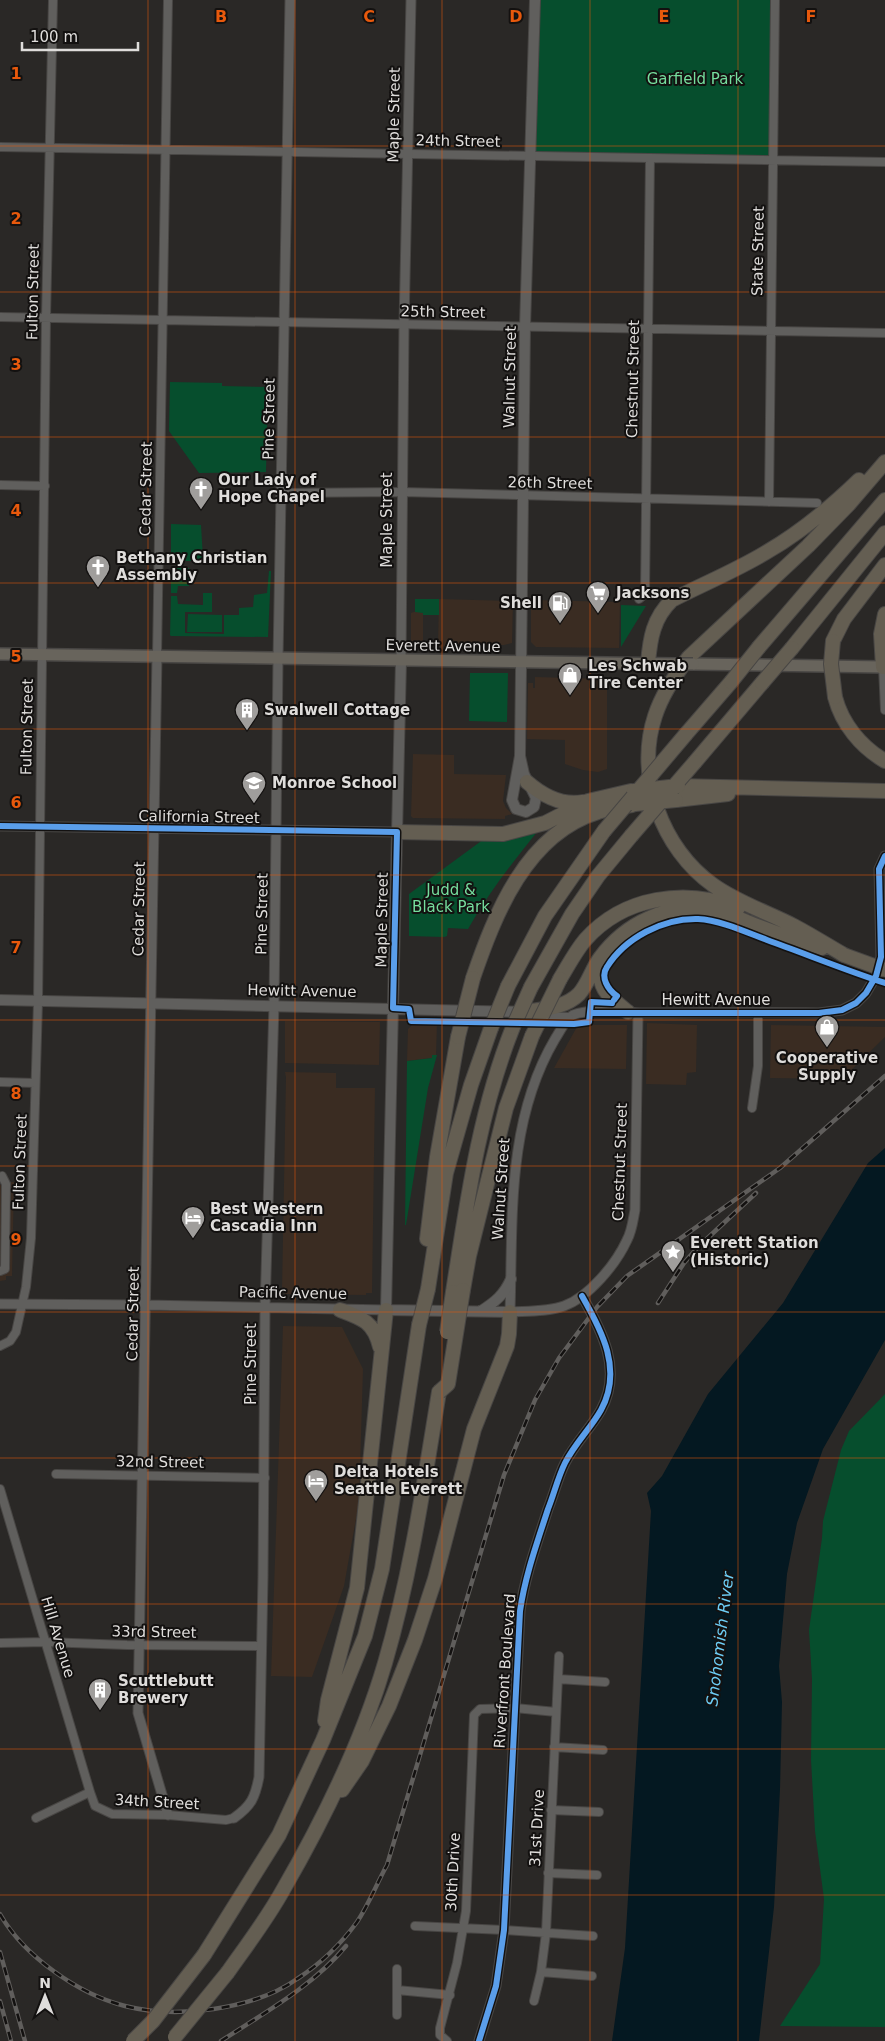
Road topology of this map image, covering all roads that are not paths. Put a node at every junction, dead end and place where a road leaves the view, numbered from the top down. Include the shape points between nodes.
1 (53, 0) edge
2 (168, 0) edge
3 (290, 0) edge
4 (411, 0) edge
5 (535, 0) edge
6 (775, 0) edge
7 (0, 148) edge
8 (49, 148) junction
9 (166, 150) junction
10 (287, 152) junction
11 (408, 154) junction
12 (532, 156) junction
13 (650, 158) junction
14 (774, 160) junction
15 (885, 162) edge
16 (0, 317) edge
17 (46, 318) junction
18 (163, 320) junction
19 (284, 323) junction
20 (404, 325) junction
21 (526, 327) junction
22 (648, 329) junction
23 (770, 331) junction
24 (885, 333) edge
25 (885, 456) edge
26 (885, 462) edge
27 (0, 485) edge
28 (45, 486) junction
29 (402, 492) junction
30 (282, 493) junction
31 (522, 496) junction
32 (645, 498) junction
33 (885, 500) edge
34 (769, 502) junction
35 (817, 503) dead end
36 (885, 533) edge
37 (885, 565) edge
38 (639, 599) dead end
39 (885, 614) edge
40 (0, 654) edge
41 (42, 654) junction
42 (157, 656) junction
43 (278, 659) junction
44 (401, 661) junction
45 (521, 662) junction
46 (648, 663) junction
47 (884, 667) edge
48 (885, 710) edge
49 (520, 756) junction
50 (885, 761) edge
51 (528, 782) junction
52 (885, 791) edge
53 (633, 798) junction
54 (588, 801) junction
55 (0, 826) edge
56 (39, 827) junction
57 (154, 828) junction
58 (277, 830) junction
59 (397, 832) junction
60 (885, 856) edge
61 (844, 955) junction
62 (600, 958) junction
63 (885, 970) edge
64 (0, 1000) edge
65 (38, 1002) junction
66 (151, 1004) junction
67 (274, 1005) junction
68 (393, 1008) junction
69 (525, 1012) junction
70 (633, 1012) junction
71 (758, 1012) junction
72 (568, 1018) junction
73 (0, 1082) edge
74 (35, 1083) junction
75 (752, 1108) dead end
76 (2, 1176) dead end
77 (0, 1271) edge
78 (511, 1279) junction
79 (425, 1289) junction
80 (458, 1291) junction
81 (582, 1296) junction
82 (0, 1304) edge
83 (23, 1304) junction
84 (146, 1305) junction
85 (265, 1308) junction
86 (340, 1310) junction
87 (386, 1310) junction
88 (481, 1311) junction
89 (510, 1312) junction
90 (0, 1346) edge
91 (382, 1358) junction
92 (56, 1474) dead end
93 (143, 1474) junction
94 (265, 1478) junction
95 (0, 1489) edge
96 (45, 1642) junction
97 (0, 1643) edge
98 (140, 1646) junction
99 (262, 1646) junction
100 (559, 1656) dead end
101 (558, 1679) junction
102 (605, 1682) dead end
103 (515, 1708) junction
104 (556, 1712) junction
105 (323, 1740) junction
106 (554, 1747) junction
107 (603, 1750) dead end
108 (90, 1792) junction
109 (325, 1810) junction
110 (551, 1810) junction
111 (598, 1812) dead end
112 (168, 1815) junction
113 (36, 1818) dead end
114 (234, 1818) joint
115 (548, 1873) junction
116 (597, 1875) dead end
117 (415, 1926) dead end
118 (463, 1928) junction
119 (504, 1930) junction
120 (546, 1933) junction
121 (593, 1936) dead end
122 (397, 1969) dead end
123 (541, 1972) junction
124 (592, 1976) dead end
125 (397, 1990) junction
126 (450, 1995) junction
127 (534, 2001) dead end
128 (397, 2016) dead end
129 (174, 2039) edge
130 (134, 2041) edge
131 (447, 2041) edge
132 (479, 2041) edge

1 - 8 street, Fulton Street
2 - 9 street, Cedar Street
3 - 10 street, Pine Street
4 - 11 street, Maple Street
5 - 12 main road, Walnut Street
6 - 14 street, State Street
7 - 8 street, 24th Street
8 - 9 street, 24th Street
8 - 17 street, Fulton Street
9 - 10 street, 24th Street
9 - 18 street, Cedar Street
10 - 11 street, 24th Street
10 - 19 street, Pine Street
11 - 12 street, 24th Street
11 - 20 street, Maple Street
12 - 13 street, 24th Street
12 - 21 main road, Walnut Street
13 - 14 street, 24th Street
13 - 22 street, Chestnut Street
14 - 15 street, 24th Street
14 - 23 street, State Street
16 - 17 street, 25th Street
17 - 18 street, 25th Street
17 - 28 street, Fulton Street
18 - 19 street, 25th Street
18 - 42 street, Cedar Street
19 - 20 street, 25th Street
19 - 30 street, Pine Street
20 - 21 street, 25th Street
20 - 29 street, Maple Street
21 - 22 street, 25th Street
21 - 31 main road, Walnut Street
22 - 23 street, 25th Street
22 - 32 street, Chestnut Street
23 - 24 street, 25th Street
23 - 34 street, State Street
25 - 46 highway via 820,515 786,540 672,600 662,611 653,630
26 - 61 highway via 808,546 689,657 661,700 648,753 659,815 674,845 692,866 713,885 740,901 795,926
27 - 28 street
28 - 41 street, Fulton Street
29 - 30 street, 26th Street
29 - 31 street, 26th Street
29 - 44 street, Maple Street
30 - 43 street, Pine Street
31 - 32 street, 26th Street
31 - 45 main road, Walnut Street
32 - 34 street, 26th Street
32 - 38 street, Chestnut Street via 644,594
33 - 79 highway, bridge via 604,831 545,916 508,986 471,1085 446,1172
34 - 35 street, 26th Street
36 - 80 highway, bridge via 598,876 572,914 531,987 492,1085 467,1197
37 - 50 highway, bridge via 844,620 833,641 831,664 835,697 841,714 861,742
39 - 47 highway via 881,634
40 - 41 main road, Everett Avenue
41 - 42 main road, Everett Avenue
41 - 56 street, Fulton Street
42 - 43 main road, Everett Avenue
42 - 57 street, Cedar Street
43 - 44 main road, Everett Avenue
43 - 58 street, Pine Street
44 - 45 main road, Everett Avenue
44 - 59 main road, Maple Street
45 - 46 main road, Everett Avenue
45 - 49 main road, Walnut Street
46 - 47 main road, Everett Avenue, bridge
47 - 48 street
49 - 51 main road, Walnut Street
49 - 51 main road, Walnut Street via 512,800 519,811 531,810 536,802
51 - 54 highway via 554,799
52 - 53 highway, bridge via 786,788
53 - 54 highway
53 - 79 highway, bridge via 582,818 547,841 508,893 486,939 458,1037 431,1198
54 - 59 highway via 545,823 503,834
55 - 56 street, California Street
56 - 57 street, California Street
56 - 65 street, Fulton Street
57 - 58 street, California Street
57 - 66 street, Cedar Street
58 - 59 street, California Street
58 - 67 street, Pine Street
59 - 68 main road, Maple Street
60 - 71 street, Hewitt Avenue via 879,869 881,958 866,993 842,1010
61 - 62 highway via 724,913 696,909 666,912 641,921 627,930
61 - 63 highway, bridge
61 - 80 highway, bridge via 719,901 695,896 670,897 636,905 607,920 577,951 532,1036 506,1108 470,1256
62 - 69 highway via 573,998 555,1007
62 - 70 highway via 599,975 603,989
64 - 65 main road, Hewitt Avenue
65 - 66 main road, Hewitt Avenue
65 - 74 street, Fulton Street
66 - 67 main road, Hewitt Avenue
66 - 84 street, Cedar Street
67 - 68 main road, Hewitt Avenue
67 - 85 street, Pine Street
68 - 69 main road, Hewitt Avenue
68 - 87 main road, Maple Street
69 - 72 main road, Hewitt Avenue
70 - 71 street, Hewitt Avenue
70 - 72 street, Hewitt Avenue via 582,1013
70 - 81 street, Chestnut Street via 633,1222 621,1252
71 - 75 street via 758,1066
72 - 78 street, Walnut Street via 534,1085 520,1131 514,1185
73 - 74 street
74 - 83 street, Fulton Street via 31,1238
76 - 77 street via 6,1184 5,1269
78 - 88 main road via 498,1300
78 - 89 street, Walnut Street
79 - 105 highway, bridge via 382,1569 365,1636
80 - 109 highway, bridge via 448,1384 439,1392 396,1624 358,1742
81 - 89 street, Pacific Avenue via 551,1310
81 - 103 street, Riverfront Boulevard via 605,1343 610,1384 601,1411 564,1464 524,1584
82 - 83 street, Pacific Avenue
83 - 84 street, Pacific Avenue
83 - 90 street via 14,1336
84 - 85 street, Pacific Avenue
84 - 93 street, Cedar Street
85 - 86 street, Pacific Avenue
85 - 94 street, Pine Street
86 - 87 street, Pacific Avenue
86 - 91 highway via 360,1317 370,1325 377,1334
87 - 88 main road, Pacific Avenue
87 - 91 highway
88 - 89 main road, Pacific Avenue
89 - 109 highway via 507,1346 474,1429 435,1579 415,1640 389,1706 362,1761
91 - 105 highway via 357,1588 328,1700
92 - 93 street, 32nd Street
93 - 94 street, 32nd Street
93 - 98 street, Cedar Street
94 - 99 street, Pine Street
95 - 96 street, Hill Avenue
96 - 97 street, 33rd Street
96 - 98 street, 33rd Street
96 - 108 street, Hill Avenue
98 - 99 street, 33rd Street
98 - 112 street, Cedar Street via 138,1712
99 - 114 street, Pine Street via 258,1778 253,1801
100 - 101 street, 31st Drive
101 - 102 street
101 - 104 street, 31st Drive
103 - 104 street
103 - 118 street, 30th Drive via 480,1709 474,1716
103 - 119 street, Riverfront Boulevard
104 - 106 street, 31st Drive
105 - 130 highway, bridge via 279,1835 204,1955
106 - 107 street
106 - 110 street, 31st Drive
108 - 112 street, 34th Street via 95,1806 112,1814
108 - 113 street
109 - 129 highway, bridge via 283,1891 228,1972
110 - 111 street
110 - 115 street, 31st Drive
112 - 114 street, 34th Street
115 - 116 street
115 - 120 street, 31st Drive
117 - 118 street
118 - 119 street
118 - 126 street, 30th Drive
119 - 120 street
119 - 132 street, Riverfront Boulevard via 496,1986
120 - 121 street
120 - 123 street, 31st Drive
122 - 125 street
123 - 124 street
123 - 127 street, 31st Drive
125 - 126 street
125 - 128 street
126 - 131 street, 30th Drive via 440,2028 440,2035

